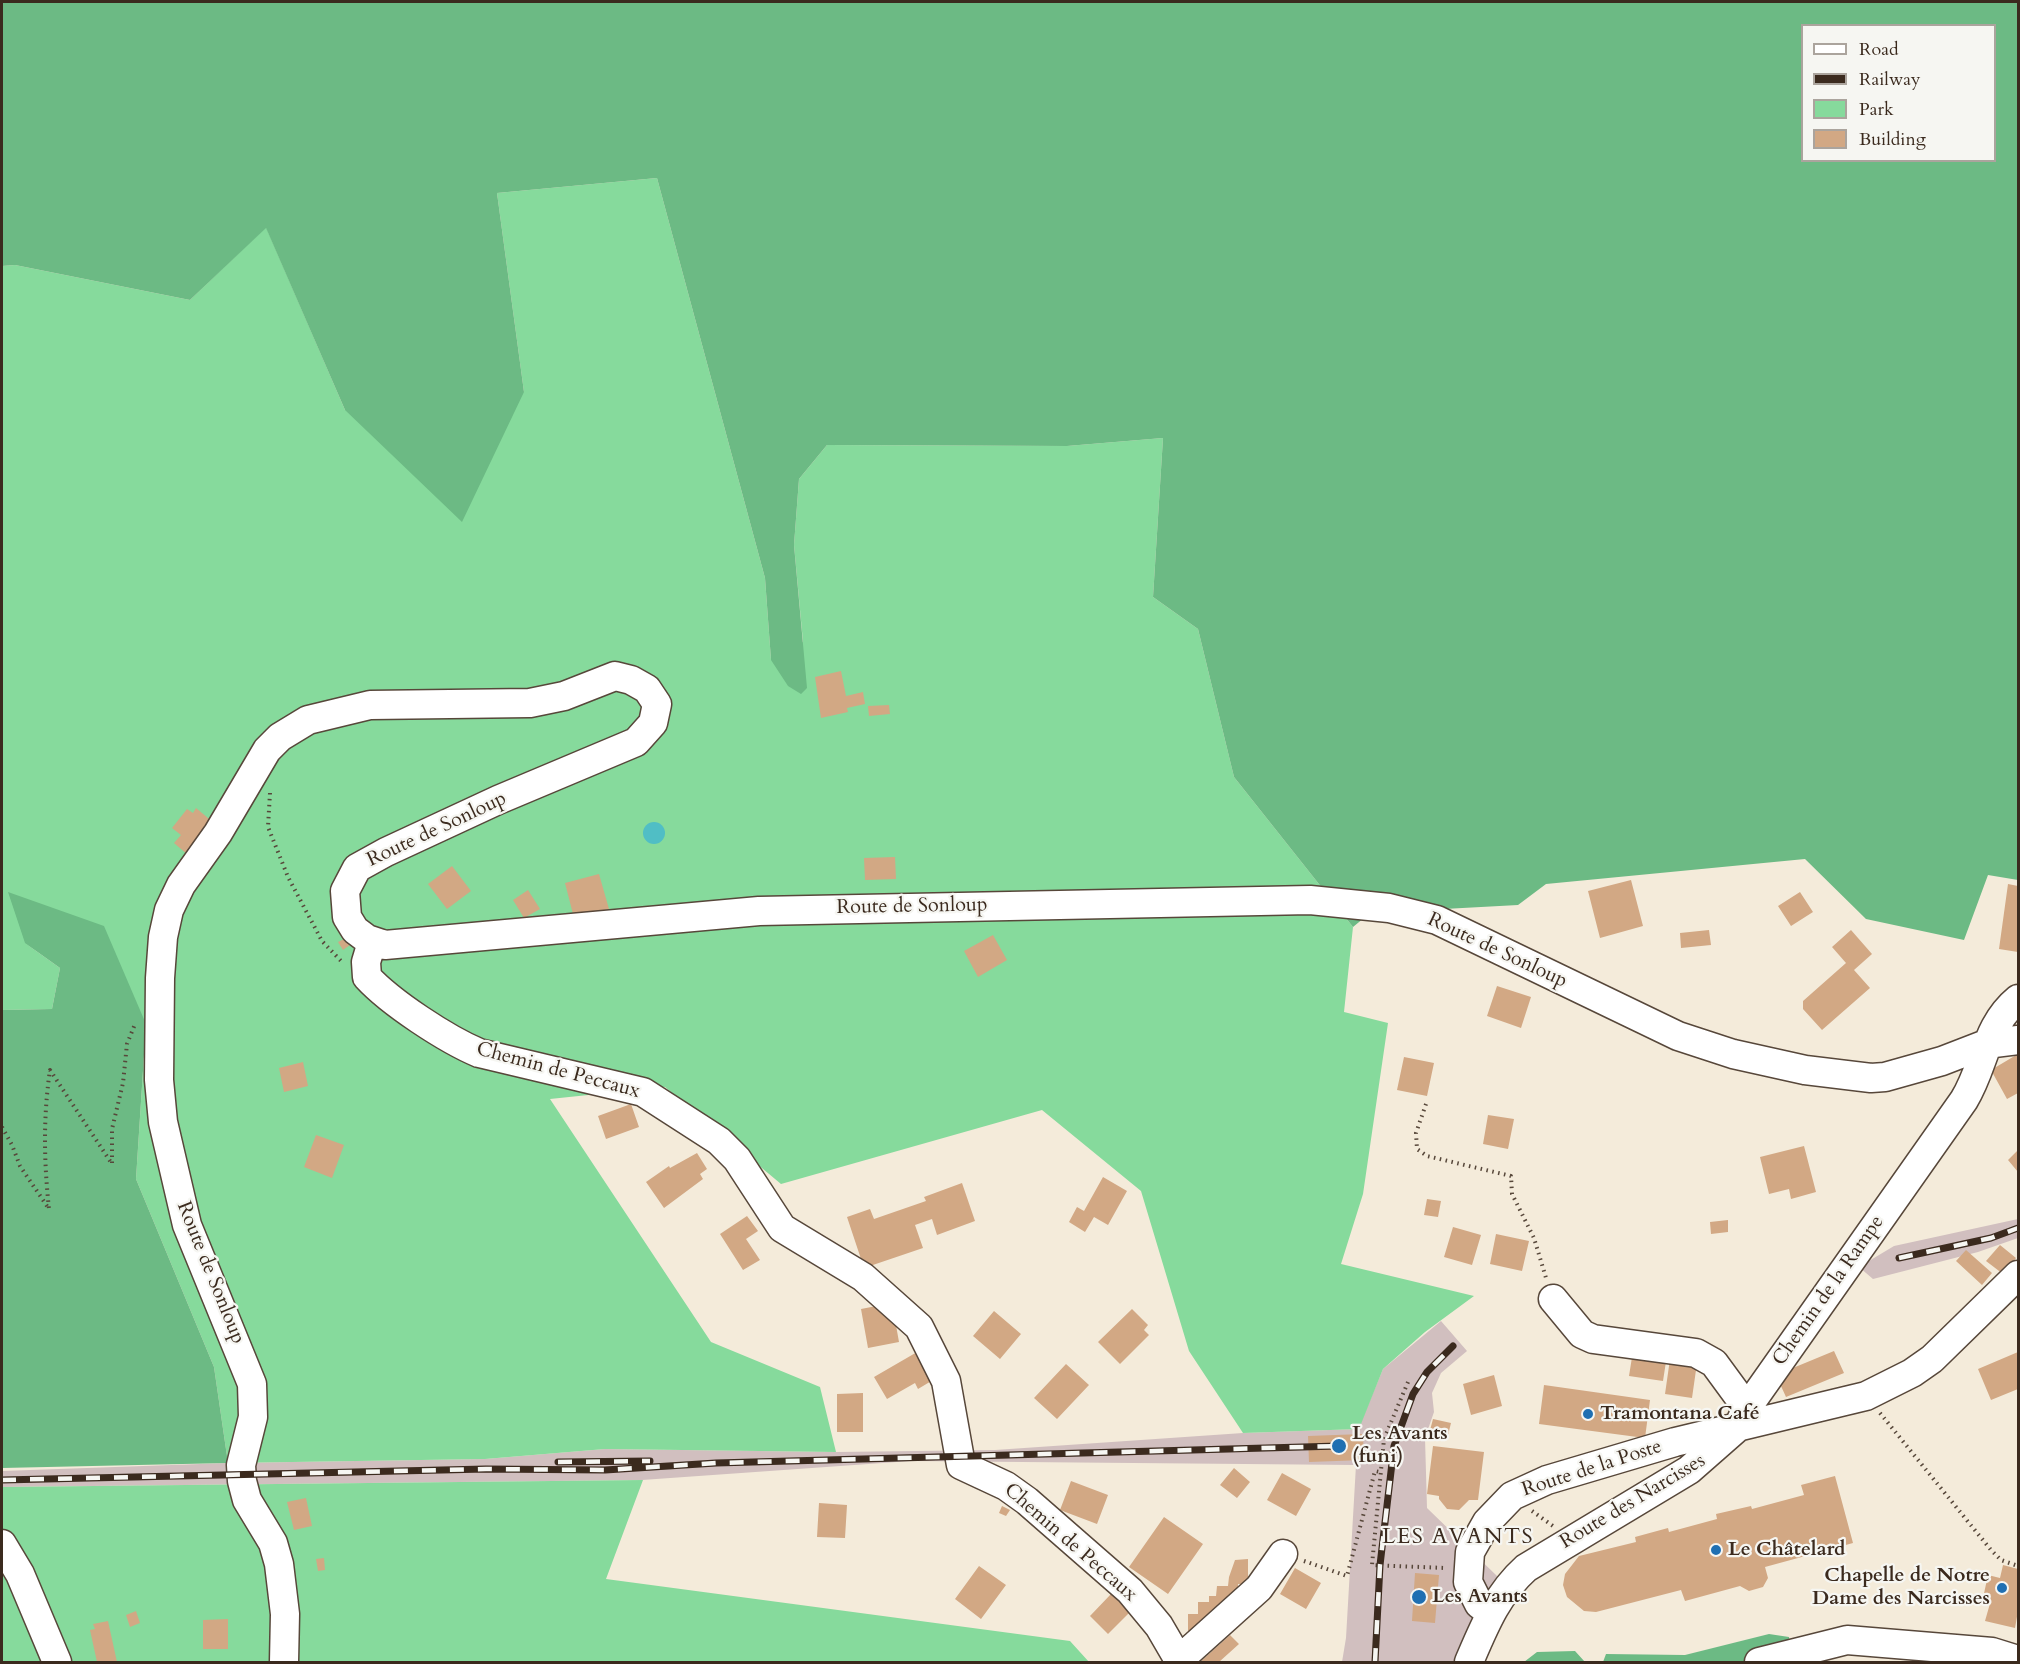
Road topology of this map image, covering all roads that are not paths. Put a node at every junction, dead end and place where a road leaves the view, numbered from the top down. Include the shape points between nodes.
1 (372, 942) junction
2 (2019, 999) edge
3 (2019, 1040) edge
4 (1986, 1044) junction
5 (2019, 1275) edge
6 (1552, 1299) road end
7 (1742, 1418) junction
8 (2, 1544) edge
9 (1283, 1554) road end
10 (1491, 1613) junction
11 (2019, 1660) edge
12 (1179, 1661) edge
13 (57, 1662) edge
14 (284, 1662) edge
15 (1469, 1662) edge
16 (1759, 1662) edge

1 - 4 street, Route de Sonloup via 397,945 759,911 1310,900 1389,908 1437,920 1678,1036 1733,1054 1805,1070 1871,1078 1920,1069
1 - 12 street, Chemin de Peccaux via 366,962 367,977 379,990 463,1046 478,1053 643,1092 719,1141 742,1166 782,1228 863,1277 919,1327 946,1381 961,1465 999,1482 1027,1501 1130,1591 1159,1626
1 - 14 street, Route de Sonloup via 355,930 344,910 345,891 357,868 498,800 636,742 656,717 657,704 651,692 615,676 564,696 530,703 370,705 301,723 267,750 169,910 160,978 159,1080 163,1122 187,1225 252,1384 253,1417 241,1465 242,1482 273,1543 279,1564 285,1614
2 - 4 street, Chemin de la Rampe via 2005,1012
3 - 4 street, Route de Sonloup
4 - 7 street, Chemin de la Rampe via 1982,1067 1964,1100
5 - 7 street via 1932,1359 1912,1373 1866,1396
6 - 7 street via 1582,1334 1593,1339 1709,1358
7 - 10 street, Route des Narcisses via 1689,1470 1520,1573 1506,1587
7 - 10 street, Route de la Poste via 1547,1480 1512,1496 1475,1539 1467,1569 1473,1595
8 - 13 street via 20,1574
9 - 12 street via 1259,1588
10 - 15 street, Route des Narcisses
11 - 16 street via 1992,1652 1847,1640

